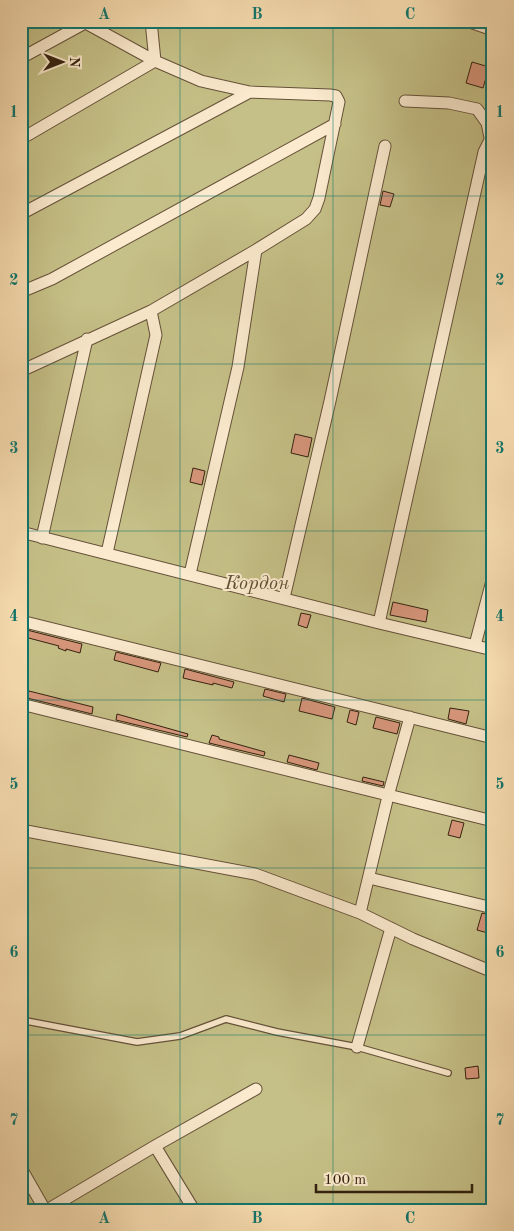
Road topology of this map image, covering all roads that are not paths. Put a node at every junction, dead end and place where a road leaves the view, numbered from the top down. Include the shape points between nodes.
1 (151, 21) edge
2 (467, 21) edge
3 (84, 22) edge
4 (493, 30) edge
5 (21, 58) edge
6 (155, 61) junction
7 (250, 92) junction
8 (404, 101) dead end
9 (490, 122) edge
10 (335, 124) junction
11 (21, 139) edge
12 (492, 144) edge
13 (386, 146) dead end
14 (21, 214) edge
15 (256, 250) junction
16 (21, 292) edge
17 (151, 311) junction
18 (87, 340) junction
19 (21, 370) edge
20 (21, 532) edge
21 (42, 538) junction
22 (106, 553) junction
23 (190, 574) junction
24 (493, 577) edge
25 (284, 598) junction
26 (21, 621) edge
27 (379, 623) junction
28 (475, 645) junction
29 (493, 650) edge
30 (21, 704) edge
31 (410, 717) junction
32 (493, 738) edge
33 (388, 796) junction
34 (493, 822) edge
35 (21, 830) edge
36 (369, 878) junction
37 (493, 908) edge
38 (360, 913) junction
39 (391, 928) junction
40 (493, 972) edge
41 (21, 1020) edge
42 (357, 1047) junction
43 (448, 1073) dead end
44 (256, 1089) dead end
45 (155, 1146) junction
46 (21, 1168) edge
47 (46, 1210) edge
48 (194, 1210) edge

1 - 6 street
2 - 4 street
3 - 5 street
3 - 6 street
6 - 7 street via 201,81
6 - 11 street
7 - 10 street via 336,96 340,102
7 - 14 street
8 - 9 street via 449,103 477,109
9 - 12 street
10 - 15 street via 315,209
10 - 16 street via 61,274
12 - 27 street via 484,152
13 - 25 street
15 - 17 street
15 - 23 street via 238,367
17 - 18 street
17 - 22 street via 156,335
18 - 19 street
18 - 21 street
20 - 21 street
21 - 22 street
22 - 23 street
23 - 25 street
24 - 28 street
25 - 27 street
26 - 31 street
27 - 28 street
28 - 29 street
30 - 33 street
31 - 32 street
31 - 33 street
33 - 34 street
33 - 36 street
35 - 38 street via 255,874
36 - 37 street
36 - 38 street
38 - 39 street
39 - 40 street
39 - 42 street
41 - 42 lane via 137,1042 180,1036 226,1019
42 - 43 lane
44 - 45 street
45 - 47 street
45 - 48 street
46 - 47 street

